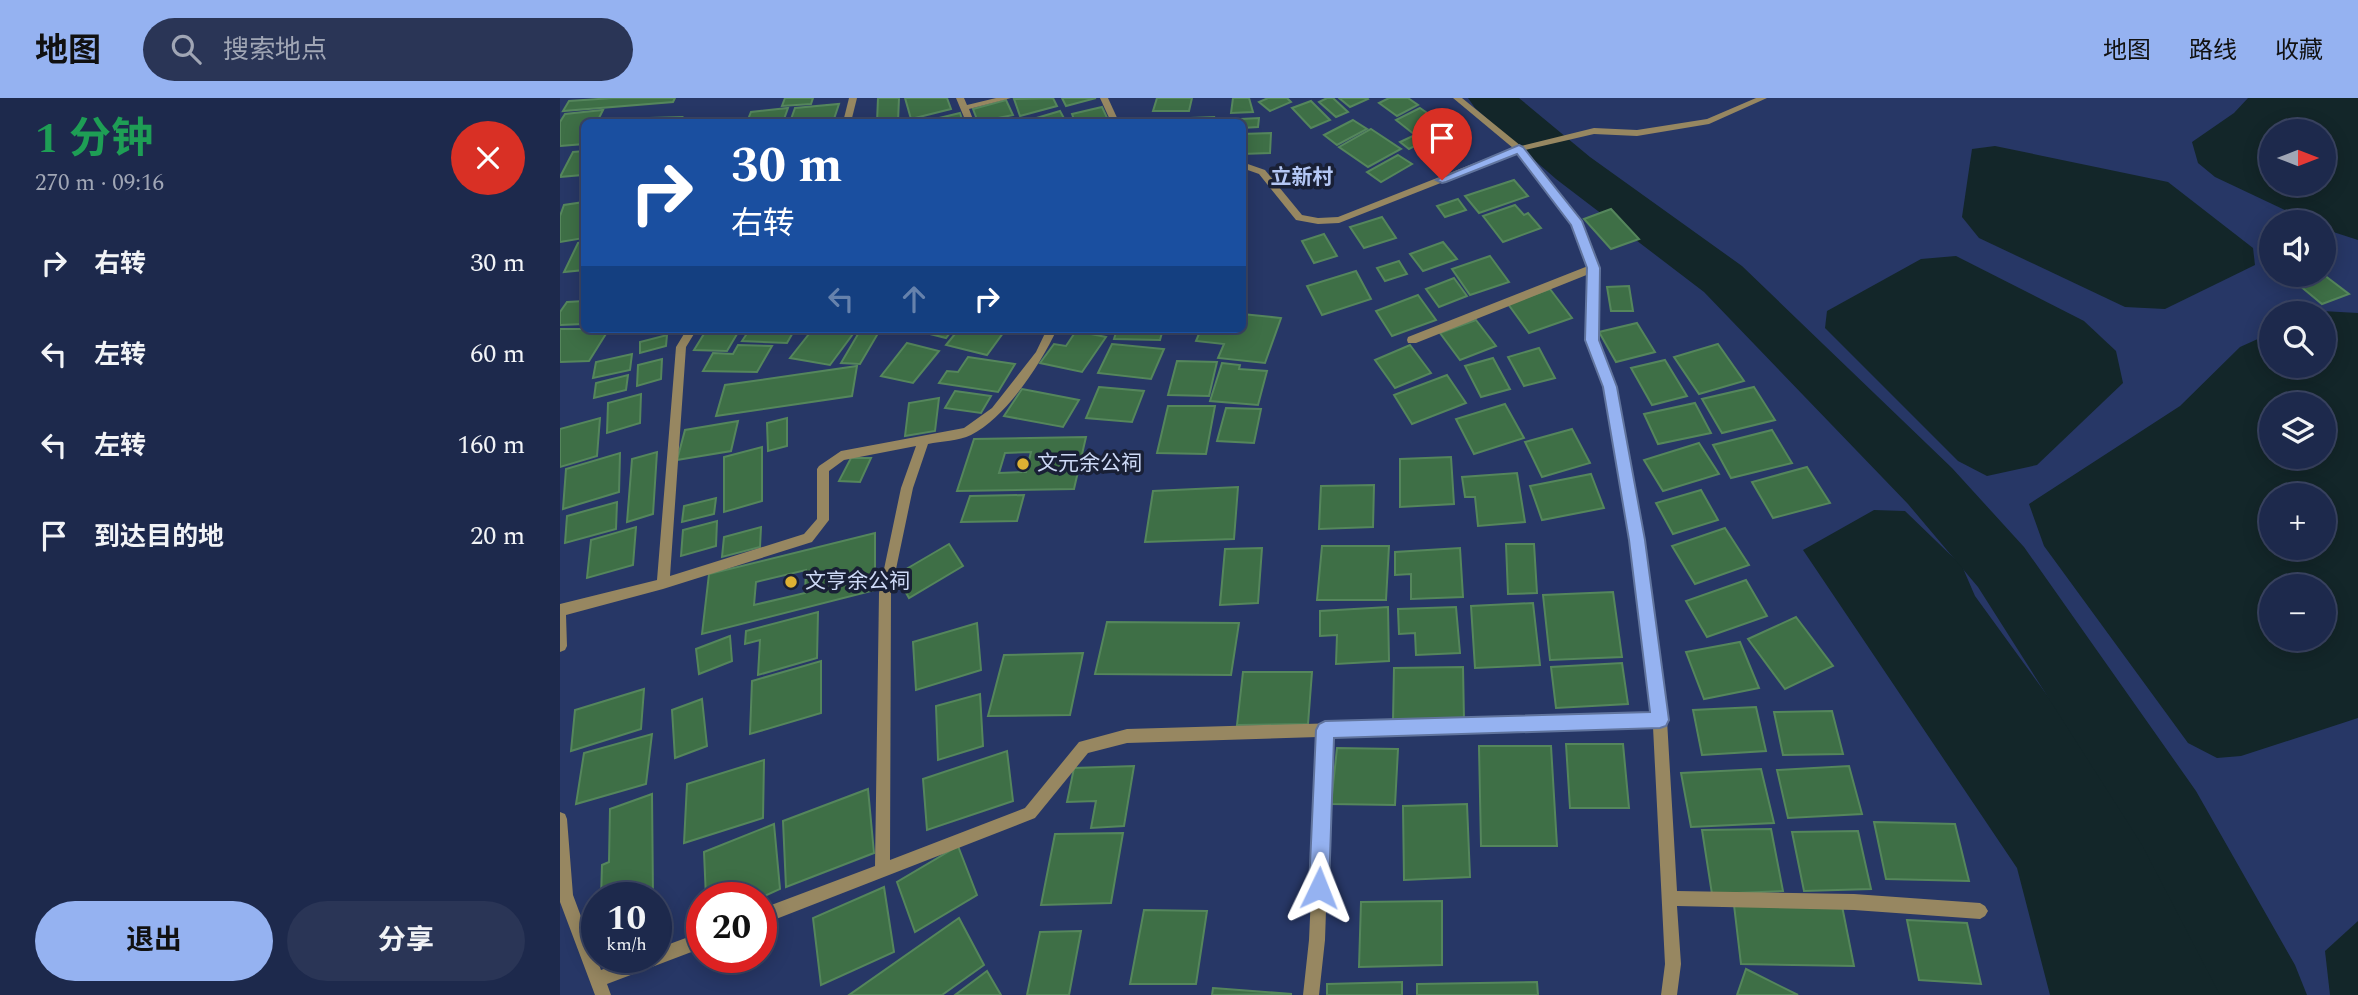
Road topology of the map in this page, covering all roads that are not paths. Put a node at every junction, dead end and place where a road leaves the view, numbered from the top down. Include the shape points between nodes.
1 (853, 98) edge
2 (960, 98) edge
3 (1007, 98) edge
4 (1104, 98) edge
5 (1457, 98) edge
6 (1763, 98) edge
7 (964, 108) junction
8 (848, 119) edge
9 (969, 119) edge
10 (1114, 119) edge
11 (1519, 149) junction
12 (1246, 166) edge
13 (1594, 268) junction
14 (690, 333) edge
15 (1050, 333) edge
16 (1412, 340) dead end
17 (924, 439) junction
18 (663, 584) junction
19 (560, 611) edge
20 (560, 646) edge
21 (1660, 720) junction
22 (1325, 730) junction
23 (560, 819) edge
24 (882, 871) junction
25 (562, 882) edge
26 (1670, 898) junction
27 (777, 911) edge
28 (1980, 911) dead end
29 (615, 973) edge
30 (599, 979) junction
31 (603, 995) edge
32 (1311, 995) edge
33 (1669, 995) edge

1 - 8 street
2 - 7 street
3 - 7 street
4 - 10 street
5 - 11 street
6 - 11 street via 1709,121 1637,133 1594,131
7 - 9 street
11 - 12 street via 1339,220 1318,222 1299,218 1262,172
11 - 13 street via 1577,224
13 - 16 street
13 - 21 street via 1592,340 1610,387 1637,540
14 - 18 street via 681,347
15 - 17 street via 1040,354 996,411 967,432
17 - 18 street via 841,456 823,469 823,520 808,538
17 - 24 street via 907,488 885,593
18 - 19 street
19 - 20 street
21 - 22 street
21 - 26 street
22 - 24 street via 1127,736 1084,747 1030,813
22 - 32 street
23 - 25 street
24 - 27 street
25 - 30 street
26 - 28 street via 1854,902
26 - 33 street via 1673,964
29 - 30 street
30 - 31 street

